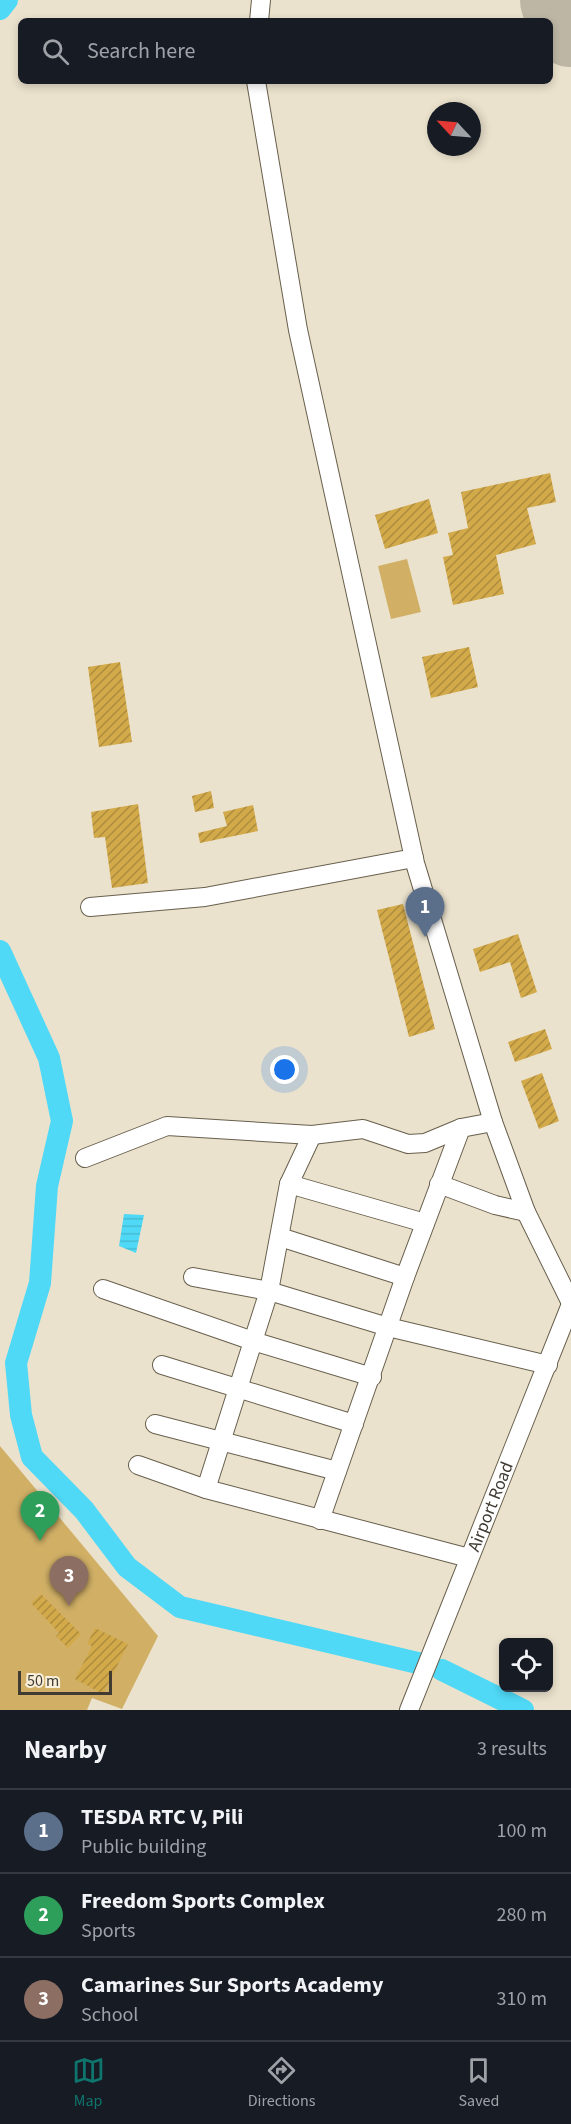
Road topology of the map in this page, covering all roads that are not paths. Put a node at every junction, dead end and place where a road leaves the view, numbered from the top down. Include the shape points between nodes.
1 (261, 0) edge
2 (259, 18) edge
3 (257, 84) edge
4 (414, 858) junction
5 (90, 907) dead end
6 (493, 1122) junction
7 (461, 1128) junction
8 (312, 1135) junction
9 (85, 1158) dead end
10 (290, 1184) junction
11 (439, 1184) junction
12 (526, 1212) junction
13 (425, 1223) junction
14 (280, 1237) junction
15 (193, 1277) dead end
16 (405, 1277) junction
17 (103, 1289) dead end
18 (269, 1291) junction
19 (571, 1304) edge
20 (388, 1327) junction
21 (253, 1341) junction
22 (162, 1365) dead end
23 (548, 1365) junction
24 (372, 1377) junction
25 (238, 1390) junction
26 (155, 1424) dead end
27 (354, 1424) junction
28 (221, 1441) junction
29 (138, 1465) dead end
30 (337, 1471) junction
31 (206, 1489) junction
32 (320, 1520) junction
33 (469, 1558) junction
34 (409, 1710) edge

1 - 2 street
3 - 4 street via 298,330
4 - 5 street via 205,897
4 - 6 street
6 - 7 street
6 - 12 street
7 - 8 street via 425,1143 408,1144 363,1130
7 - 11 street
8 - 9 street via 167,1126
8 - 10 street
10 - 13 street
10 - 14 street
11 - 12 street
11 - 13 street
12 - 19 street
13 - 16 street
14 - 16 street
14 - 18 street
15 - 18 street
16 - 20 street
17 - 21 street
18 - 20 street
18 - 21 street
19 - 23 street, Airport Road
20 - 23 street
20 - 24 street
21 - 24 street
21 - 25 street
22 - 25 street
23 - 33 street, Airport Road
24 - 27 street
25 - 27 street
25 - 28 street
26 - 28 street
27 - 30 street
28 - 30 street
28 - 31 street
29 - 31 street
30 - 32 street
31 - 32 street
32 - 33 street
33 - 34 street, Airport Road

